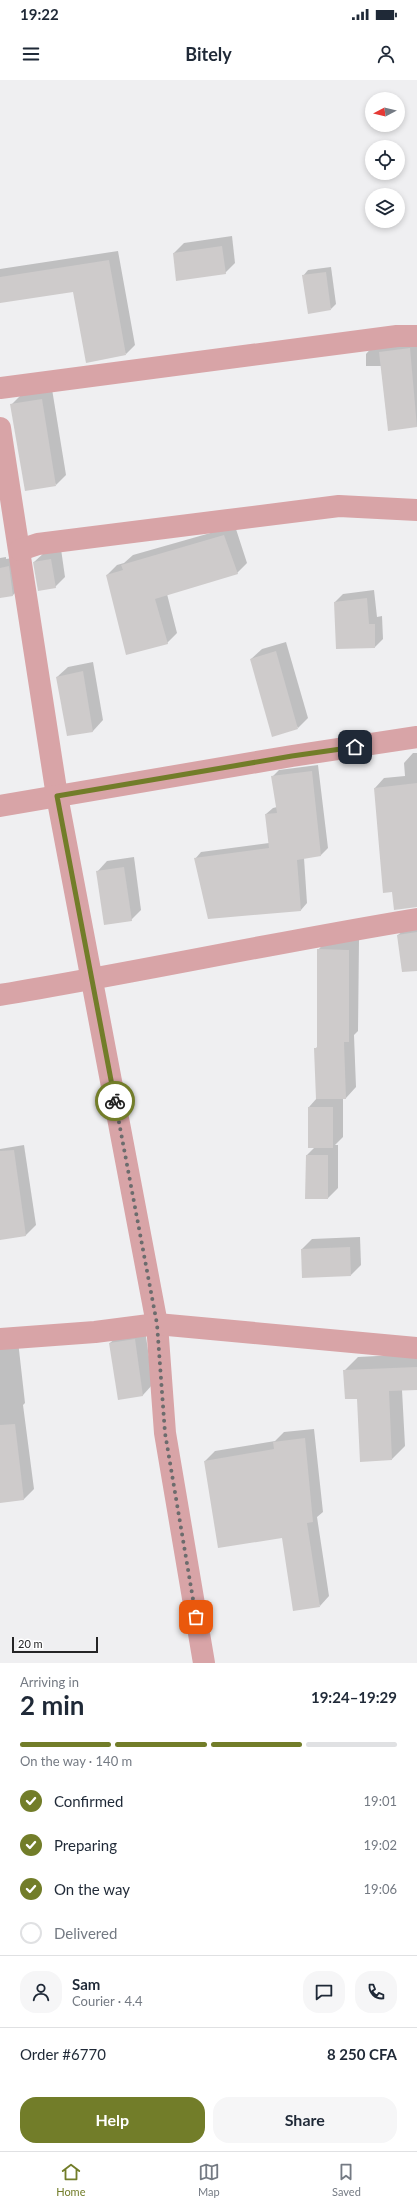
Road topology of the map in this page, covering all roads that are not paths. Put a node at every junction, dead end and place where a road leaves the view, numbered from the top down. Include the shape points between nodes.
1 (417, 336) edge
2 (0, 388) edge
3 (0, 428) edge
4 (417, 510) edge
5 (20, 550) junction
6 (417, 737) edge
7 (57, 796) junction
8 (0, 806) edge
9 (417, 919) edge
10 (92, 980) junction
11 (0, 996) edge
12 (157, 1324) junction
13 (0, 1339) edge
14 (417, 1348) edge
15 (204, 1663) edge

1 - 2 street via 397,336
3 - 5 street
4 - 5 street via 339,506 38,544
5 - 7 street
6 - 7 street
7 - 8 street
7 - 10 street
9 - 10 street via 207,956
10 - 11 street
10 - 12 street
12 - 13 street via 95,1332
12 - 14 street
12 - 15 street via 165,1433

